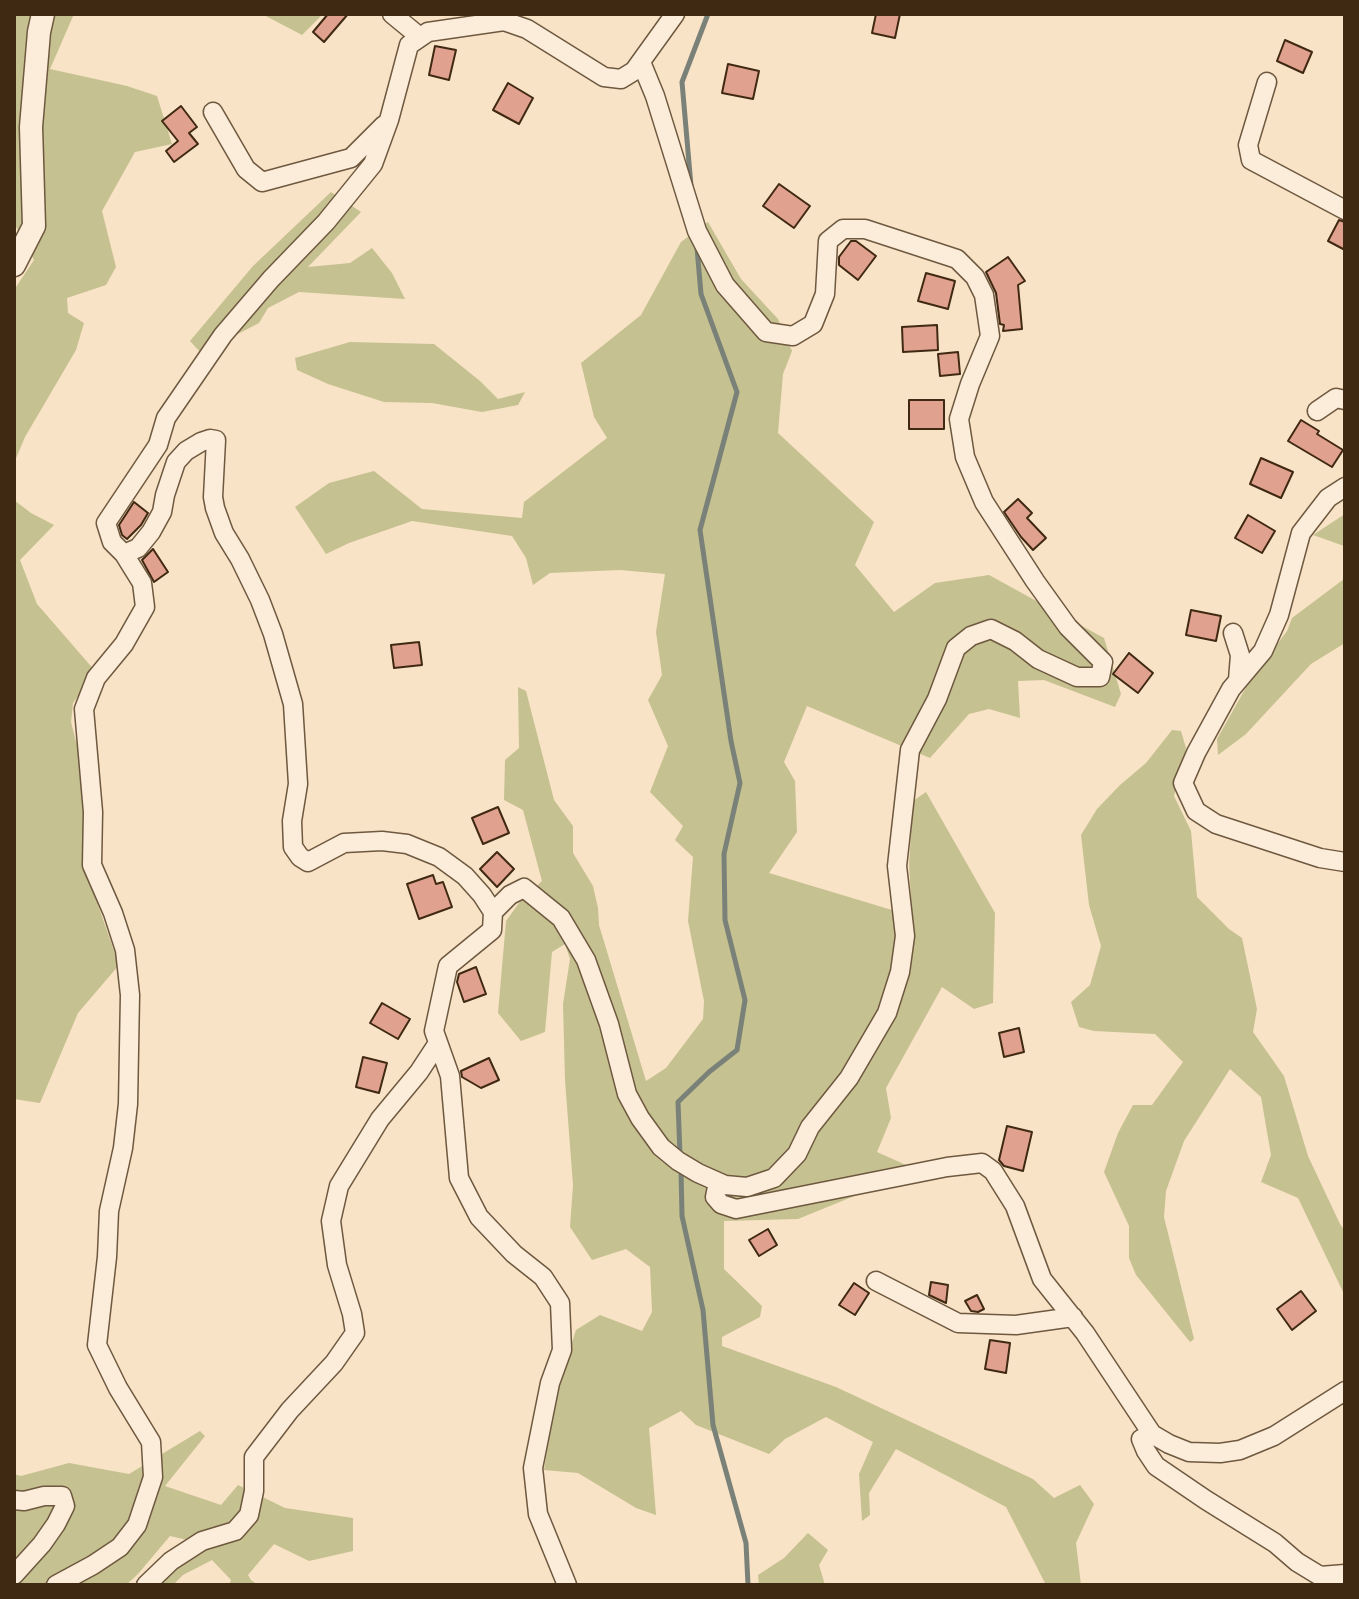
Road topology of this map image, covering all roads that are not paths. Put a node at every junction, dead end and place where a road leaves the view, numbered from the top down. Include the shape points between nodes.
1 (43, 14) edge
2 (392, 14) edge
3 (675, 14) edge
4 (420, 37) junction
5 (641, 62) junction
6 (1267, 82) dead end
7 (213, 112) dead end
8 (389, 120) junction
9 (1345, 210) edge
10 (14, 265) edge
11 (1345, 400) edge
12 (1317, 411) dead end
13 (1345, 487) edge
14 (124, 554) junction
15 (1233, 633) dead end
16 (1238, 680) junction
17 (1345, 862) edge
18 (493, 912) junction
19 (438, 1043) junction
20 (718, 1182) junction
21 (876, 1281) dead end
22 (1073, 1317) junction
23 (1345, 1391) edge
24 (1152, 1434) junction
25 (14, 1500) edge
26 (1345, 1574) edge
27 (14, 1575) edge
28 (56, 1585) edge
29 (146, 1585) edge
30 (567, 1585) edge

1 - 10 street via 31,127 34,226
2 - 4 street
3 - 5 street
4 - 5 street via 504,21 527,29 604,77 621,79
4 - 8 street via 409,45
5 - 20 street via 697,231 725,285 766,332 793,336 813,324 825,294 828,241 843,229 865,229 957,259 975,277 984,295 990,336 959,419 965,457 984,502 1035,581 1068,627 1103,662 1100,677 1077,677 991,629 956,648 910,750 897,866 905,936 887,1013 797,1154 774,1178 747,1187
6 - 9 street via 1248,145 1251,160
7 - 8 street via 246,169 262,182 351,158
8 - 14 street via 373,164 223,335 166,418 158,445 106,523 112,542
11 - 12 street via 1336,398
13 - 16 street via 1328,498 1301,533 1279,615 1263,651
14 - 18 street via 138,548 162,512 176,462 201,442 216,440 215,508 260,600 293,704 298,784 293,847 308,862 344,843 407,844 439,857 465,876
14 - 28 street via 142,583 145,607 96,678 84,709 92,865 125,950 130,995 128,1104 109,1211 97,1345 151,1442 153,1477 137,1525 120,1547
15 - 16 street via 1240,655
16 - 17 street via 1183,783 1196,811 1233,831
18 - 19 street via 492,930 448,966 434,1031
18 - 20 street via 524,888 561,918 586,960 627,1094 640,1118 661,1147
19 - 29 street via 380,1119 339,1186 331,1221 355,1333 254,1457 249,1515 235,1531 202,1541 171,1561
19 - 30 street via 450,1076 459,1178 479,1217 543,1277 560,1303 562,1350 533,1468 538,1514
20 - 22 street via 715,1197 736,1209 982,1163 1015,1206 1042,1279
21 - 22 street via 958,1323 1016,1325
22 - 24 street
23 - 24 street via 1274,1436 1240,1450 1189,1452
24 - 26 street via 1141,1439 1156,1466 1320,1576
25 - 27 street via 62,1496 65,1506 42,1544

